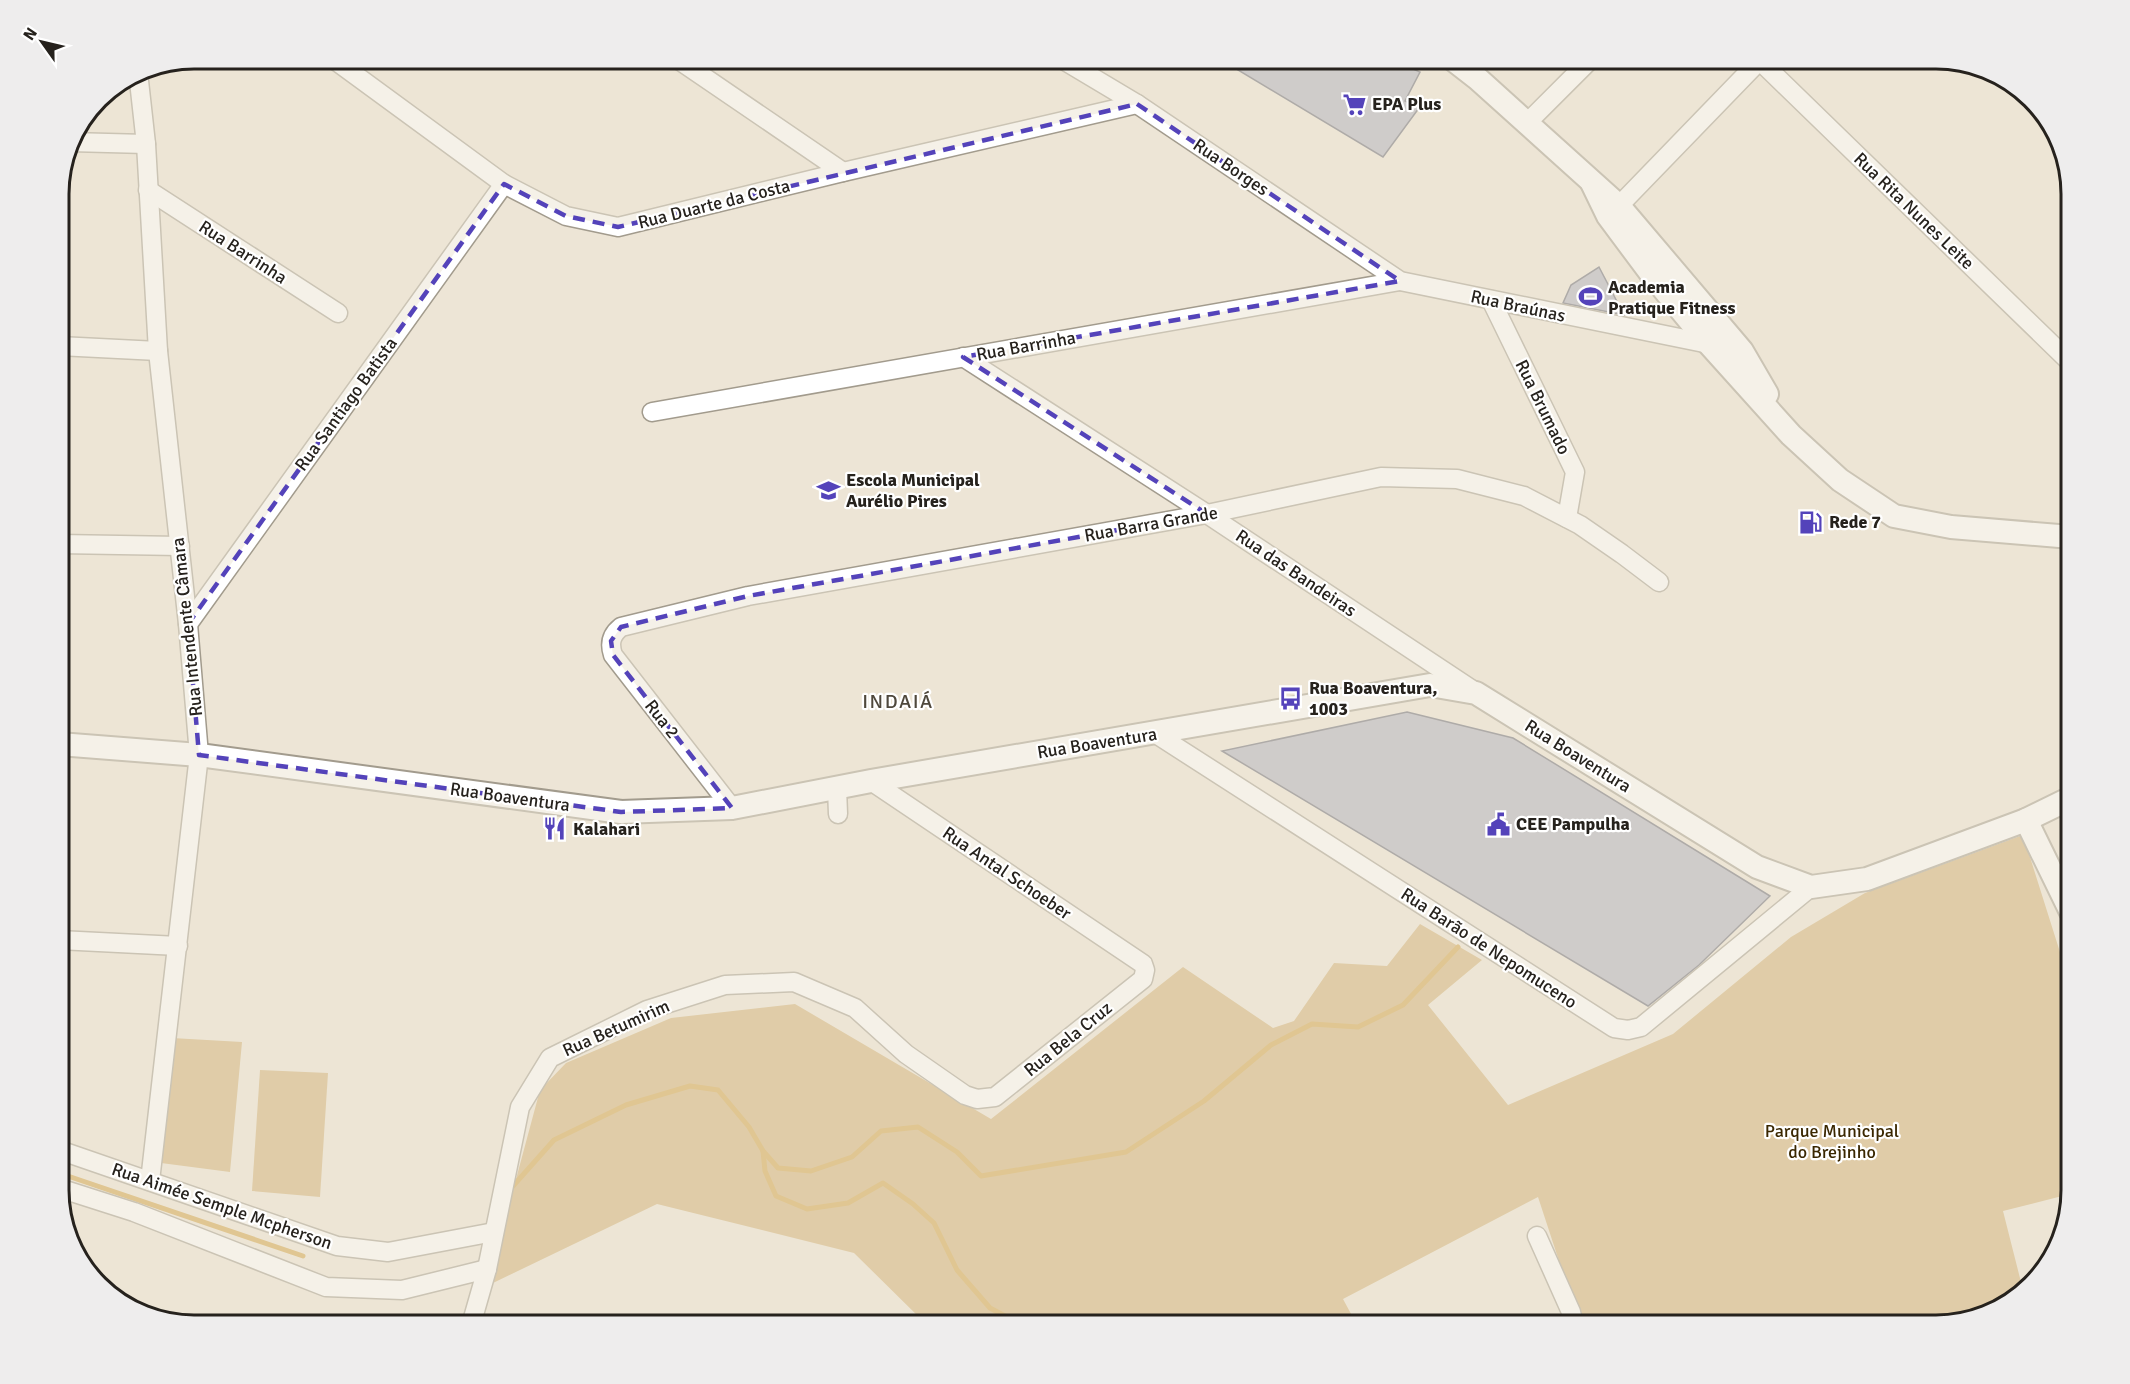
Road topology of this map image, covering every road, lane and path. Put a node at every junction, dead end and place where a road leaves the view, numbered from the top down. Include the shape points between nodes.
1 (349, 69) edge
2 (692, 69) edge
3 (1078, 69) edge
4 (1465, 69) edge
5 (1581, 69) edge
6 (1750, 69) edge
7 (1770, 69) edge
8 (139, 82) edge
9 (1137, 104) junction
10 (1526, 124) junction
11 (80, 142) edge
12 (146, 144) junction
13 (843, 172) junction
14 (504, 183) junction
15 (148, 190) junction
16 (1614, 211) junction
17 (1400, 281) junction
18 (1491, 300) junction
19 (338, 313) dead end
20 (1709, 344) junction
21 (69, 347) edge
22 (158, 351) junction
23 (1742, 351) junction
24 (2061, 352) edge
25 (963, 357) junction
26 (652, 412) dead end
27 (1791, 435) junction
28 (1207, 514) junction
29 (1567, 518) junction
30 (2061, 536) edge
31 (69, 544) edge
32 (180, 546) junction
33 (1659, 582) dead end
34 (188, 624) junction
35 (621, 627) joint
36 (1476, 693) junction
37 (1156, 734) junction
38 (69, 745) edge
39 (200, 755) junction
40 (871, 781) junction
41 (837, 788) junction
42 (2061, 803) edge
43 (732, 808) junction
44 (838, 814) dead end
45 (2026, 820) junction
46 (1811, 887) junction
47 (2061, 890) edge
48 (69, 941) edge
49 (178, 946) junction
50 (1143, 964) joint
51 (977, 1099) joint
52 (69, 1152) edge
53 (150, 1180) junction
54 (69, 1191) edge
55 (483, 1229) junction
56 (1537, 1236) dead end
57 (487, 1269) junction
58 (474, 1315) edge
59 (1572, 1315) edge

1 - 14 street, Rua Duarte da Costa
2 - 13 street
3 - 9 street, Rua Borges
4 - 10 street
5 - 10 street
6 - 16 street
7 - 24 street, Rua Rita Nunes Leite
8 - 12 street, Rua Intendente Câmara
9 - 13 street, Rua Duarte da Costa
9 - 17 street, Rua Borges
10 - 16 street via 1592,183
11 - 12 street
12 - 15 street, Rua Intendente Câmara
13 - 14 street, Rua Duarte da Costa via 618,227 566,216
14 - 34 street, Rua Santiago Batista
15 - 19 street, Rua Barrinha
15 - 22 street, Rua Intendente Câmara
16 - 20 street via 1652,274
16 - 23 street
17 - 18 street, Rua Braúnas
17 - 25 street, Rua Barrinha
18 - 20 street, Rua Braúnas
18 - 29 street, Rua Brumado via 1575,472
20 - 23 street, Rua Braúnas
20 - 27 street
21 - 22 street
22 - 32 street, Rua Intendente Câmara
23 - 27 street
25 - 26 street, Rua Barrinha
25 - 28 street, Rua das Bandeiras
27 - 30 street via 1840,480 1894,516 1951,527
28 - 29 street, Rua Barra Grande via 1380,477 1457,479 1524,496
28 - 35 street, Rua Barra Grande via 748,596
28 - 36 street, Rua das Bandeiras
29 - 33 street, Rua Barra Grande
31 - 32 street
32 - 34 street, Rua Intendente Câmara
34 - 39 street, Rua Intendente Câmara
35 - 43 street, Rua 2 via 611,641 613,655
36 - 37 street, Rua Boaventura via 1430,685
36 - 46 street, Rua Boaventura via 1757,867
37 - 40 street, Rua Boaventura
37 - 46 street, Rua Barão de Nepomuceno via 1614,1028 1641,1027
38 - 39 street, Rua Boaventura
39 - 43 street, Rua Boaventura via 621,812
39 - 49 street, Rua Intendente Câmara
40 - 41 street, Rua Boaventura
40 - 50 street, Rua Antal Schoeber
41 - 43 street, Rua Boaventura
41 - 44 street
42 - 45 street, Rua Boaventura
45 - 46 street, Rua Boaventura via 1867,879
45 - 47 street
48 - 49 street
49 - 53 street, Rua Intendente Câmara
50 - 51 street, Rua Bela Cruz via 1143,979 995,1098
51 - 55 street, Rua Betumirim via 964,1095 906,1054 855,1008 794,982 725,985 647,1010 550,1058 520,1107
52 - 53 street, Rua Aimée Semple Mcpherson
53 - 55 street, Rua Aimée Semple Mcpherson via 337,1246 388,1252
54 - 57 street, Rua Aimée Semple Mcpherson via 134,1212 326,1287 402,1290
55 - 57 street, Rua Betumirim
56 - 59 street
57 - 58 street, Rua Betumirim

